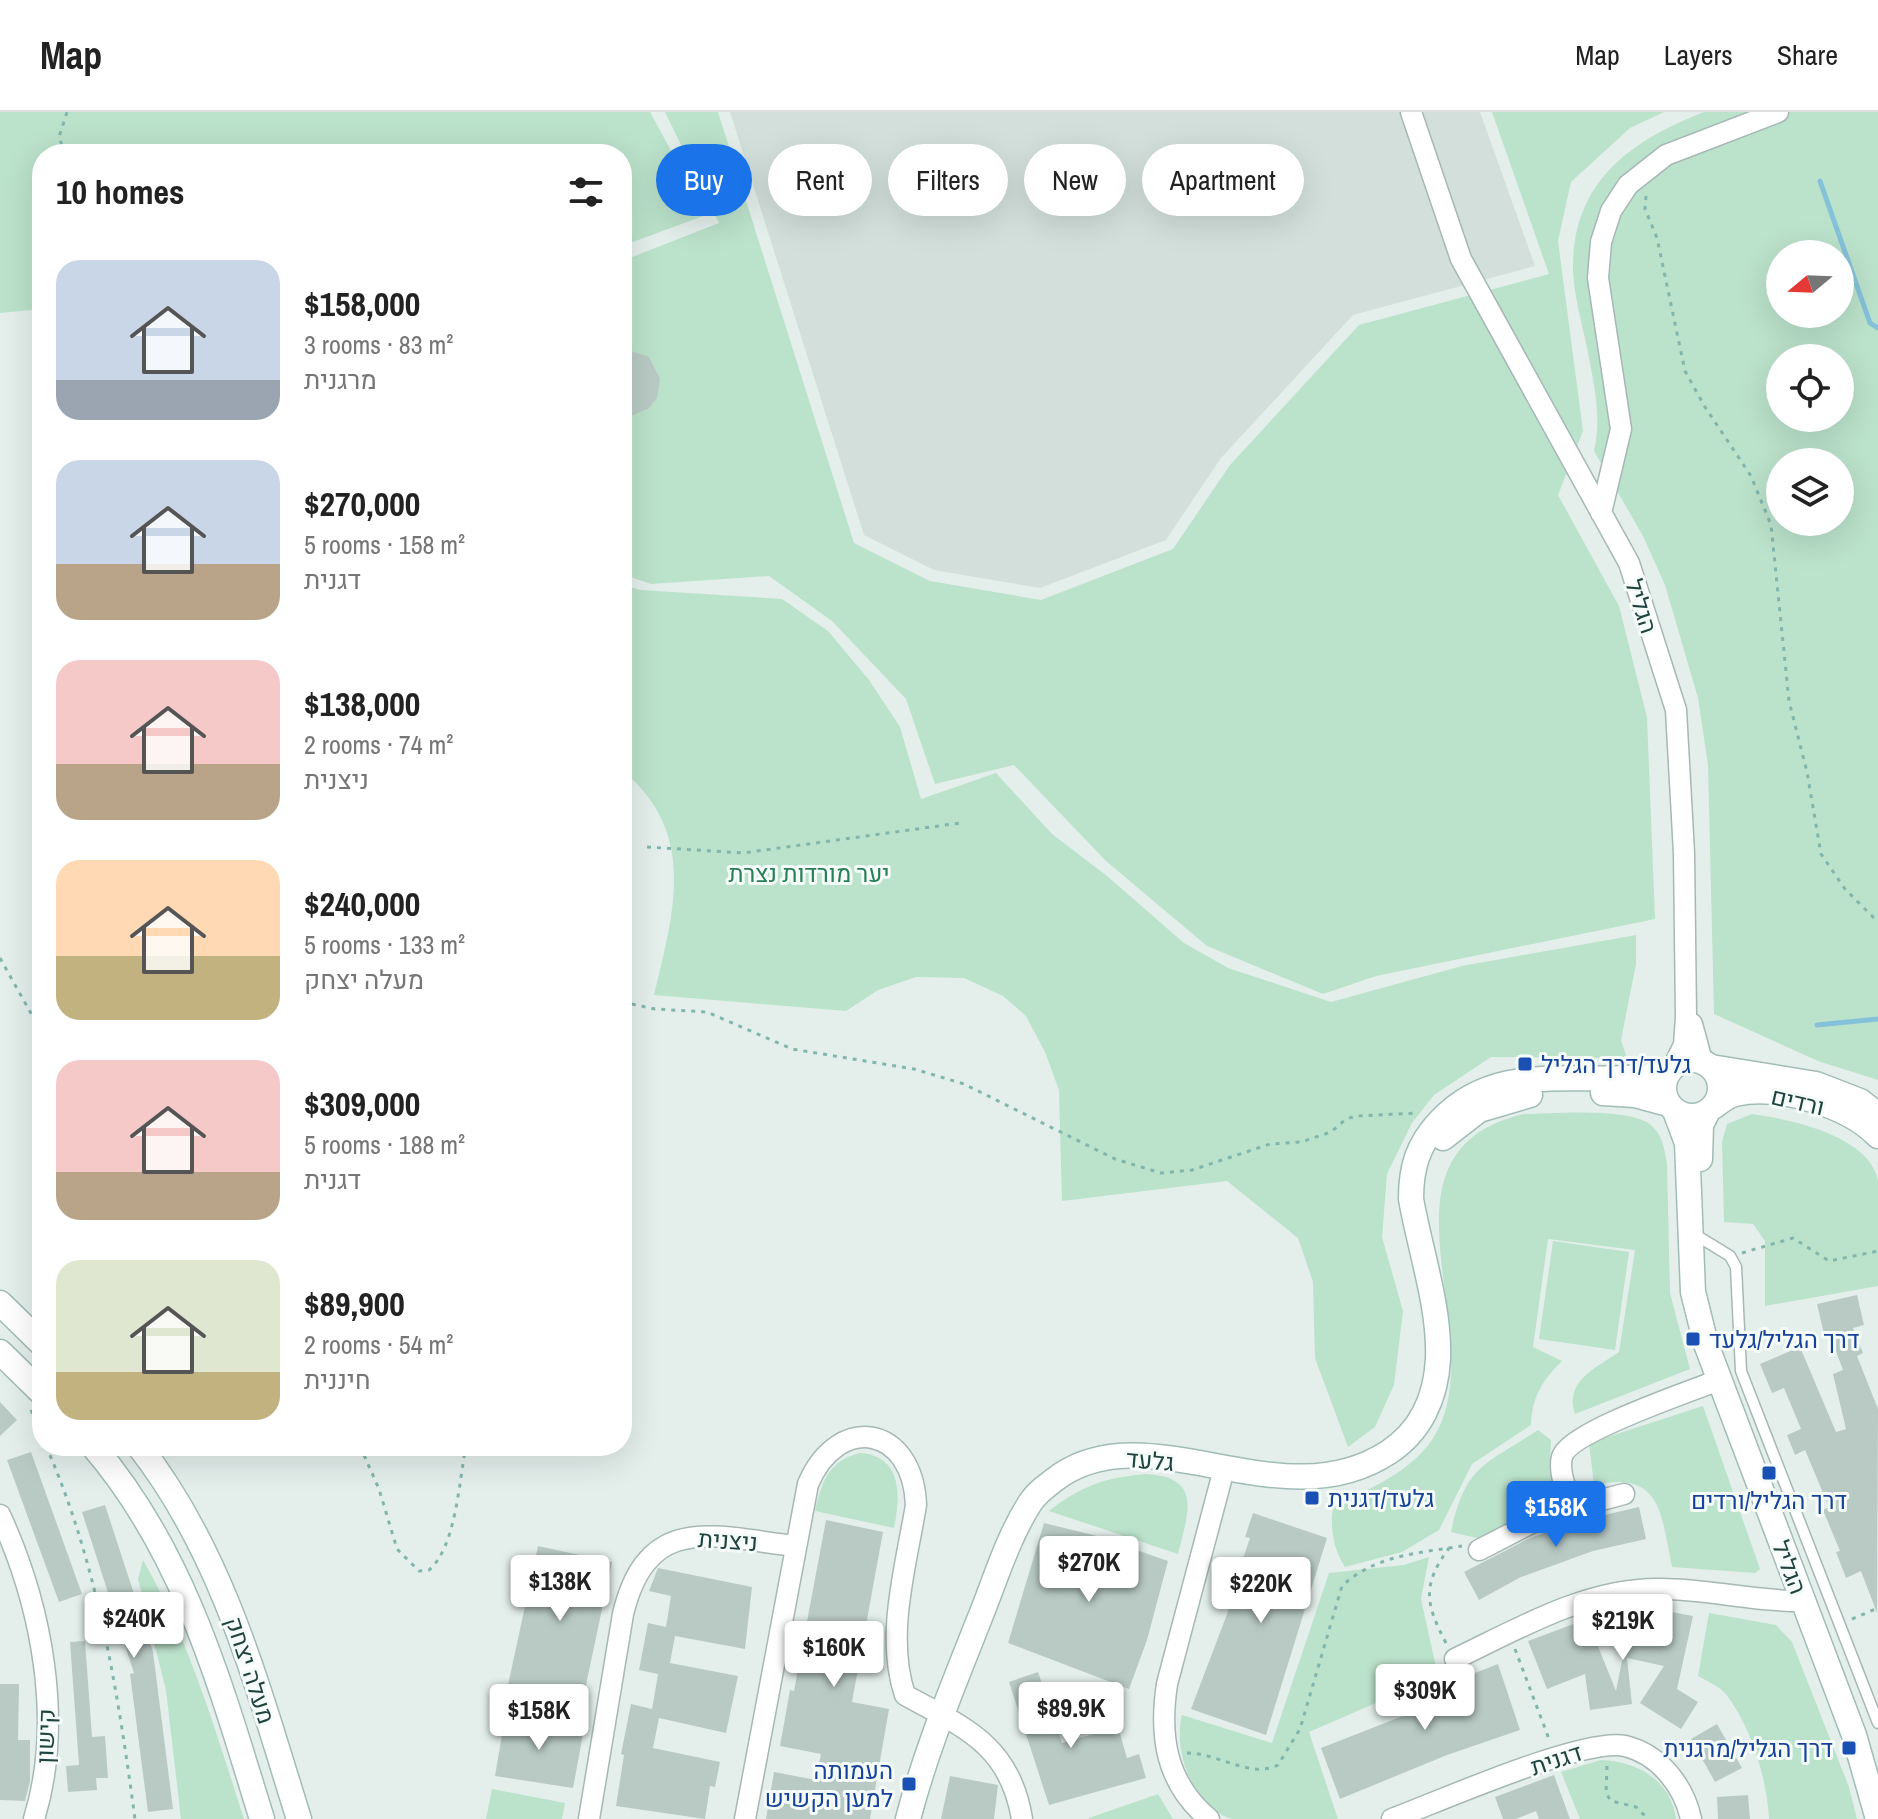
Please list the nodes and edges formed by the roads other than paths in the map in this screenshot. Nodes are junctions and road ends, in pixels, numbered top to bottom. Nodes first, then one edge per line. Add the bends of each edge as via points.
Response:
1 (1411, 112) edge
2 (1778, 112) edge
3 (1601, 513) junction
4 (1686, 993) junction
5 (1706, 1064) junction
6 (1670, 1069) junction
7 (1672, 1108) junction
8 (1711, 1109) junction
9 (1878, 1115) edge
10 (1878, 1136) edge
11 (1699, 1237) junction
12 (1419, 1242) junction
13 (0, 1303) edge
14 (1699, 1317) junction
15 (32, 1334) edge
16 (0, 1352) edge
17 (1719, 1380) junction
18 (32, 1383) edge
19 (100, 1456) edge
20 (146, 1456) edge
21 (1224, 1469) junction
22 (1624, 1494) dead end
23 (1573, 1506) junction
24 (0, 1515) edge
25 (796, 1546) junction
26 (1479, 1550) road end
27 (1803, 1601) junction
28 (1455, 1659) road end
29 (941, 1715) junction
30 (1878, 1723) edge
31 (34, 1819) edge
32 (262, 1819) edge
33 (299, 1819) edge
34 (589, 1819) edge
35 (745, 1819) edge
36 (908, 1819) edge
37 (1022, 1819) edge
38 (1209, 1819) edge
39 (1392, 1819) edge
40 (1691, 1819) edge
41 (1878, 1819) edge

1 - 3 street, הגליל via 1461,259
2 - 3 street via 1666,155 1628,185 1620,198 1601,242 1601,305 1621,429
3 - 4 street, הגליל via 1629,563 1676,710
4 - 5 street, הגליל
4 - 6 street, הגליל via 1684,1045
5 - 6 street via 1692,1059
5 - 8 street via 1720,1084
5 - 9 street, ורדים via 1816,1084 1860,1101
6 - 7 street via 1663,1085
6 - 12 street, גלעד via 1640,1078 1513,1081 1467,1096 1422,1142 1411,1178
7 - 8 street via 1696,1116
7 - 12 street, גלעד via 1635,1095 1537,1094 1479,1110 1444,1136 1425,1169 1418,1193
7 - 14 street, הגליל via 1687,1143 1690,1256
8 - 10 street, ורדים via 1732,1095 1750,1092 1791,1096 1856,1119
8 - 11 street, הגליל via 1700,1137
11 - 14 street, הגליל
11 - 30 lane via 1730,1256 1740,1285 1741,1371
12 - 21 street, גלעד via 1438,1358 1430,1398 1414,1431 1376,1461 1334,1475 1283,1477
13 - 15 street
14 - 17 street, הגליל
16 - 18 street
17 - 23 street via 1592,1431 1570,1445 1562,1458
17 - 27 street, הגליל
19 - 32 street, מעלה יצחק via 143,1513 190,1603
20 - 33 street, מעלה יצחק via 180,1506 229,1603
21 - 29 street, גלעד via 1110,1456 1086,1461 1041,1490 1013,1535
21 - 38 street via 1162,1716 1174,1779
22 - 23 street
23 - 26 street
24 - 31 street, קישון via 30,1605 45,1677 48,1746
25 - 29 street via 808,1484 823,1455 855,1438 872,1437 899,1450 915,1484 916,1505 896,1665 905,1695
25 - 34 street, ניצנית via 699,1536 669,1543 640,1567 623,1614
25 - 35 street
27 - 28 street via 1653,1589 1582,1603
27 - 41 street, הגליל via 1854,1735
29 - 36 street, גלעד
29 - 37 street via 983,1740 1003,1763 1017,1791
39 - 40 street, דגנית via 1556,1757 1623,1745 1645,1753 1663,1768 1679,1786

